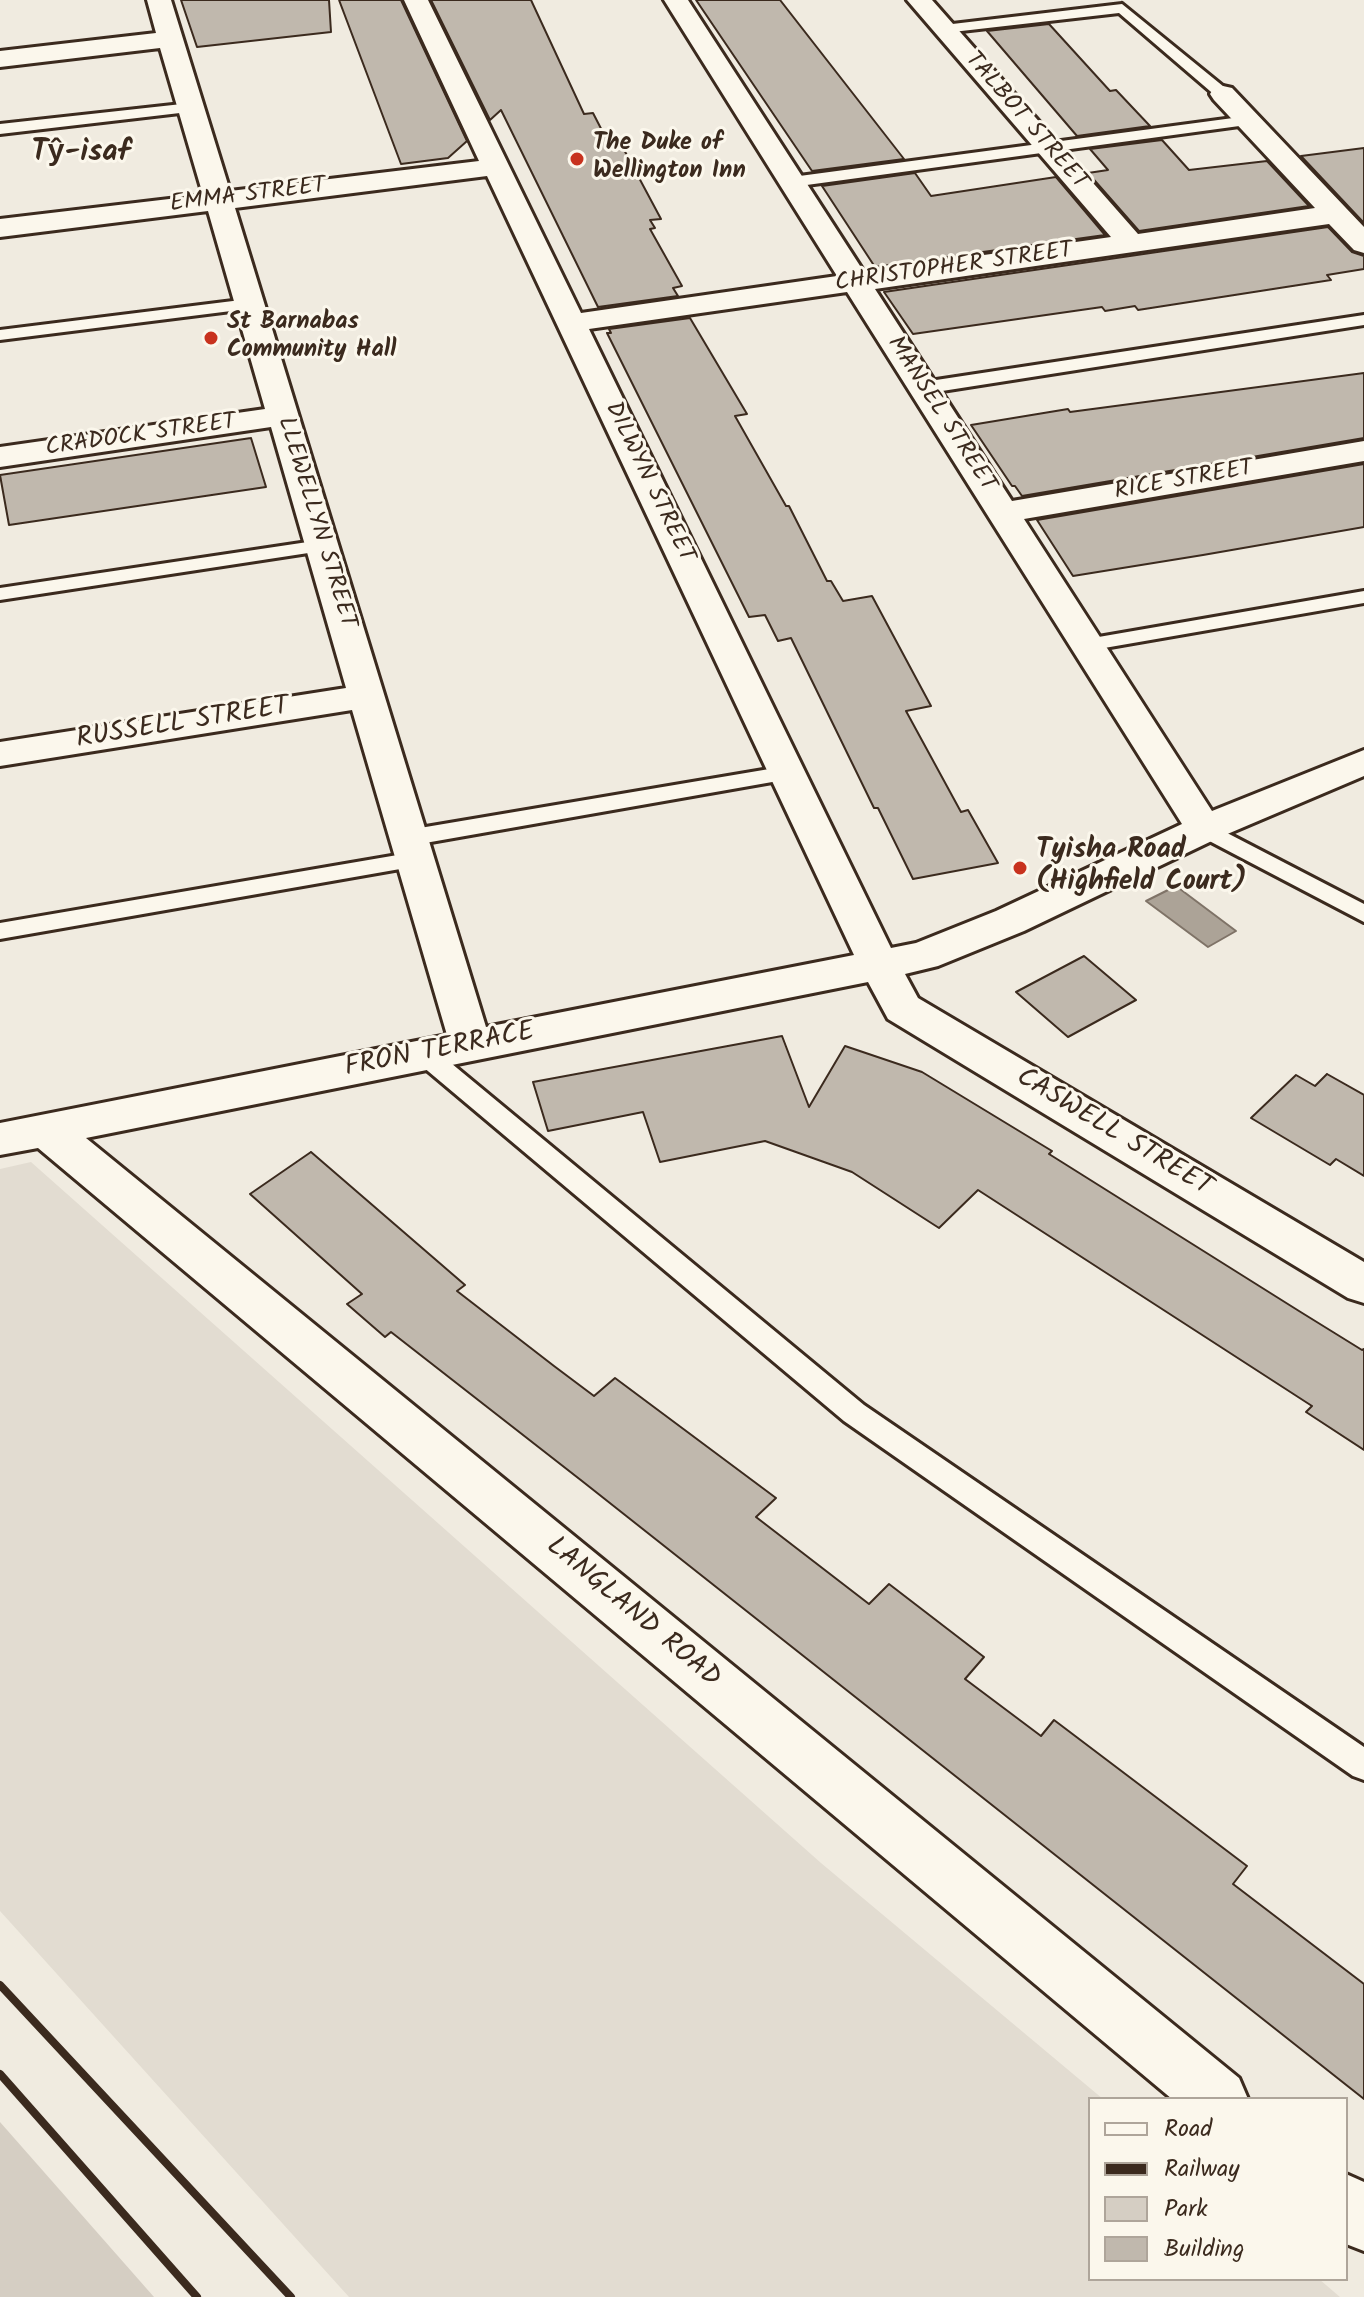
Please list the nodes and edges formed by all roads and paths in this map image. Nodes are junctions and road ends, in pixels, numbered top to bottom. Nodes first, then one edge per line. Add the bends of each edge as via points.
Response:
1 (159, 0) edge
2 (416, 0) edge
3 (676, 0) edge
4 (919, 0) edge
5 (944, 29) junction
6 (170, 39) junction
7 (0, 59) edge
8 (1223, 94) joint
9 (191, 108) junction
10 (1248, 121) junction
11 (0, 129) edge
12 (1047, 148) junction
13 (496, 167) junction
14 (792, 182) junction
15 (218, 201) junction
16 (1336, 214) junction
17 (0, 228) edge
18 (1131, 243) junction
19 (1364, 244) edge
20 (856, 283) junction
21 (249, 304) junction
22 (1364, 320) edge
23 (571, 323) junction
24 (0, 335) edge
25 (923, 388) junction
26 (283, 416) junction
27 (1364, 451) edge
28 (0, 457) edge
29 (1003, 513) junction
30 (321, 546) junction
31 (0, 594) edge
32 (1364, 597) edge
33 (1087, 645) junction
34 (367, 696) junction
35 (0, 754) edge
36 (1364, 762) edge
37 (787, 773) junction
38 (1204, 829) junction
39 (412, 849) junction
40 (1364, 914) edge
41 (0, 931) edge
42 (880, 967) junction
43 (471, 1046) junction
44 (425, 1055) junction
45 (23, 1134) edge
46 (1364, 1285) edge
47 (1364, 1765) edge
48 (1216, 2097) edge
49 (1348, 2207) edge
50 (1364, 2220) edge

1 - 6 street, LLEWELLYN STREET
2 - 13 street, DILWYN STREET
3 - 14 street, MANSEL STREET
4 - 5 street, TALBOT STREET
5 - 8 lane via 1122,8
5 - 12 street, TALBOT STREET
6 - 7 street
6 - 9 street, LLEWELLYN STREET
8 - 10 street
9 - 11 lane
9 - 15 street, LLEWELLYN STREET
10 - 12 lane
10 - 16 street
12 - 14 lane
12 - 18 street, TALBOT STREET
13 - 15 street, EMMA STREET
13 - 23 street, DILWYN STREET
14 - 20 street, MANSEL STREET
15 - 17 street, EMMA STREET
15 - 21 street, LLEWELLYN STREET
16 - 18 street, CHRISTOPHER STREET
16 - 19 street
18 - 20 street, CHRISTOPHER STREET
20 - 23 street, CHRISTOPHER STREET
20 - 25 street, MANSEL STREET
21 - 24 lane
21 - 26 street, LLEWELLYN STREET
22 - 25 lane
23 - 37 street, DILWYN STREET
25 - 29 street, MANSEL STREET
26 - 28 street, CRADOCK STREET
26 - 30 street, LLEWELLYN STREET
27 - 29 street, RICE STREET
29 - 33 street, MANSEL STREET
30 - 31 lane
30 - 34 street, LLEWELLYN STREET
32 - 33 lane
33 - 38 street, MANSEL STREET
34 - 35 street, RUSSELL STREET
34 - 39 street, LLEWELLYN STREET
36 - 38 street, FRON TERRACE
37 - 39 lane
37 - 42 street, DILWYN STREET
38 - 40 lane
38 - 42 street, FRON TERRACE via 1010,921 924,956
39 - 41 lane
39 - 43 street, LLEWELLYN STREET
42 - 43 street, FRON TERRACE
42 - 46 street, CASWELL STREET via 903,1008
43 - 44 street, FRON TERRACE
44 - 45 street, FRON TERRACE
44 - 47 lane via 854,1413
45 - 48 street, LANGLAND ROAD
49 - 50 street

